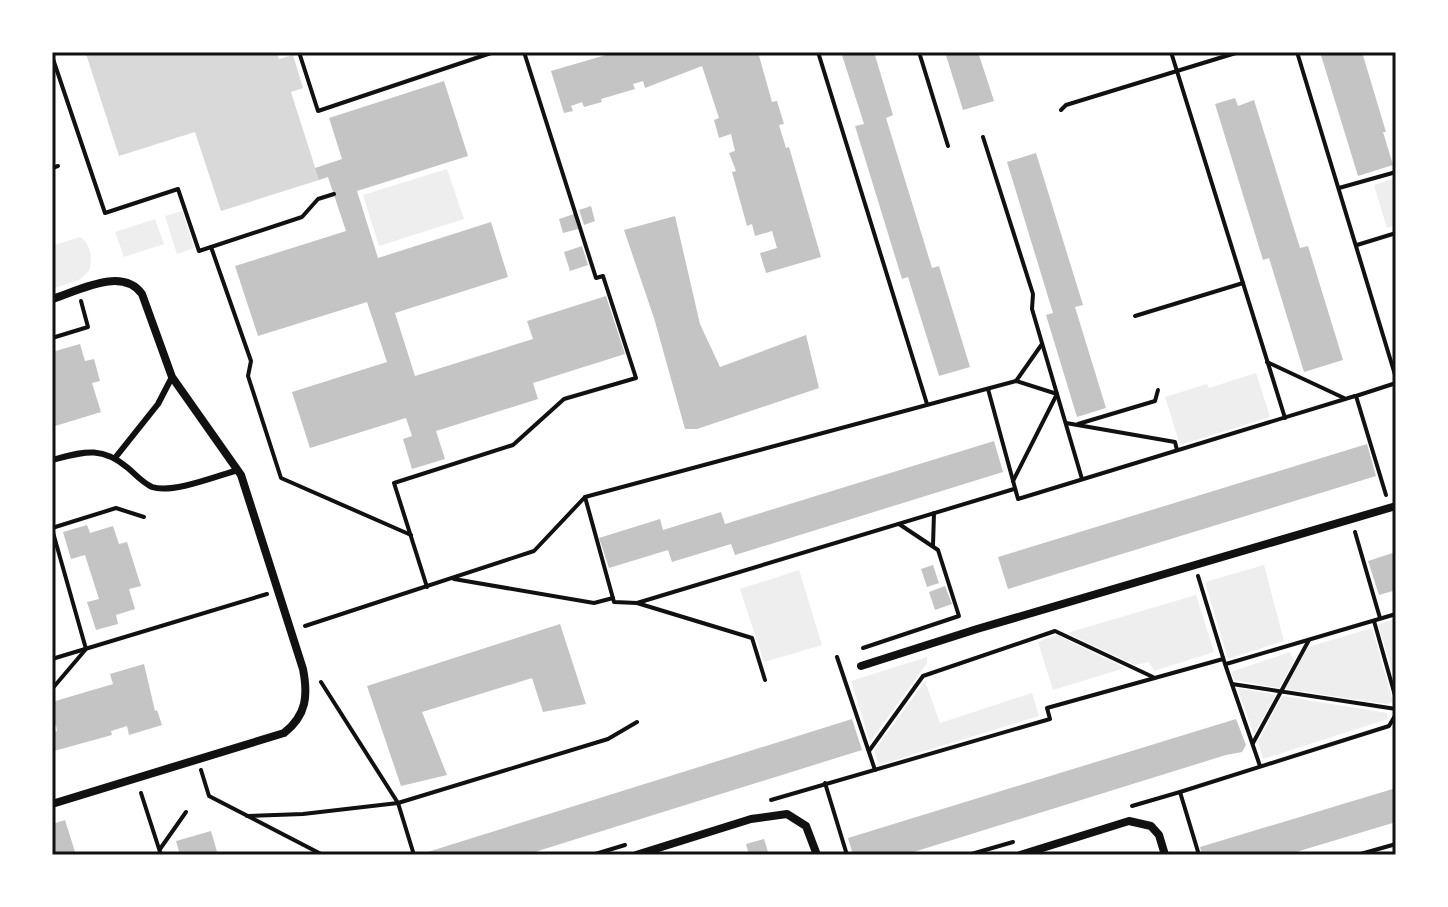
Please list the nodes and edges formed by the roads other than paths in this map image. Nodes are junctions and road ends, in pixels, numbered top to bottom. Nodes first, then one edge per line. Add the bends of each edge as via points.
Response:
1 (52, 299) edge
2 (172, 377) junction
3 (115, 458) junction
4 (52, 460) edge
5 (238, 470) junction
6 (1396, 506) edge
7 (861, 666) dead end
8 (52, 804) edge
9 (636, 855) edge
10 (817, 855) edge
11 (1020, 855) edge
12 (1165, 855) edge

1 - 2 street via 110,281 135,285
2 - 3 lane via 158,404
2 - 5 street
3 - 4 lane via 87,451
3 - 5 lane via 151,487 164,489
5 - 8 street via 303,669 307,695 301,716 273,737
6 - 7 street
9 - 10 street via 751,819 787,814 806,826
11 - 12 street via 1129,821 1151,826

